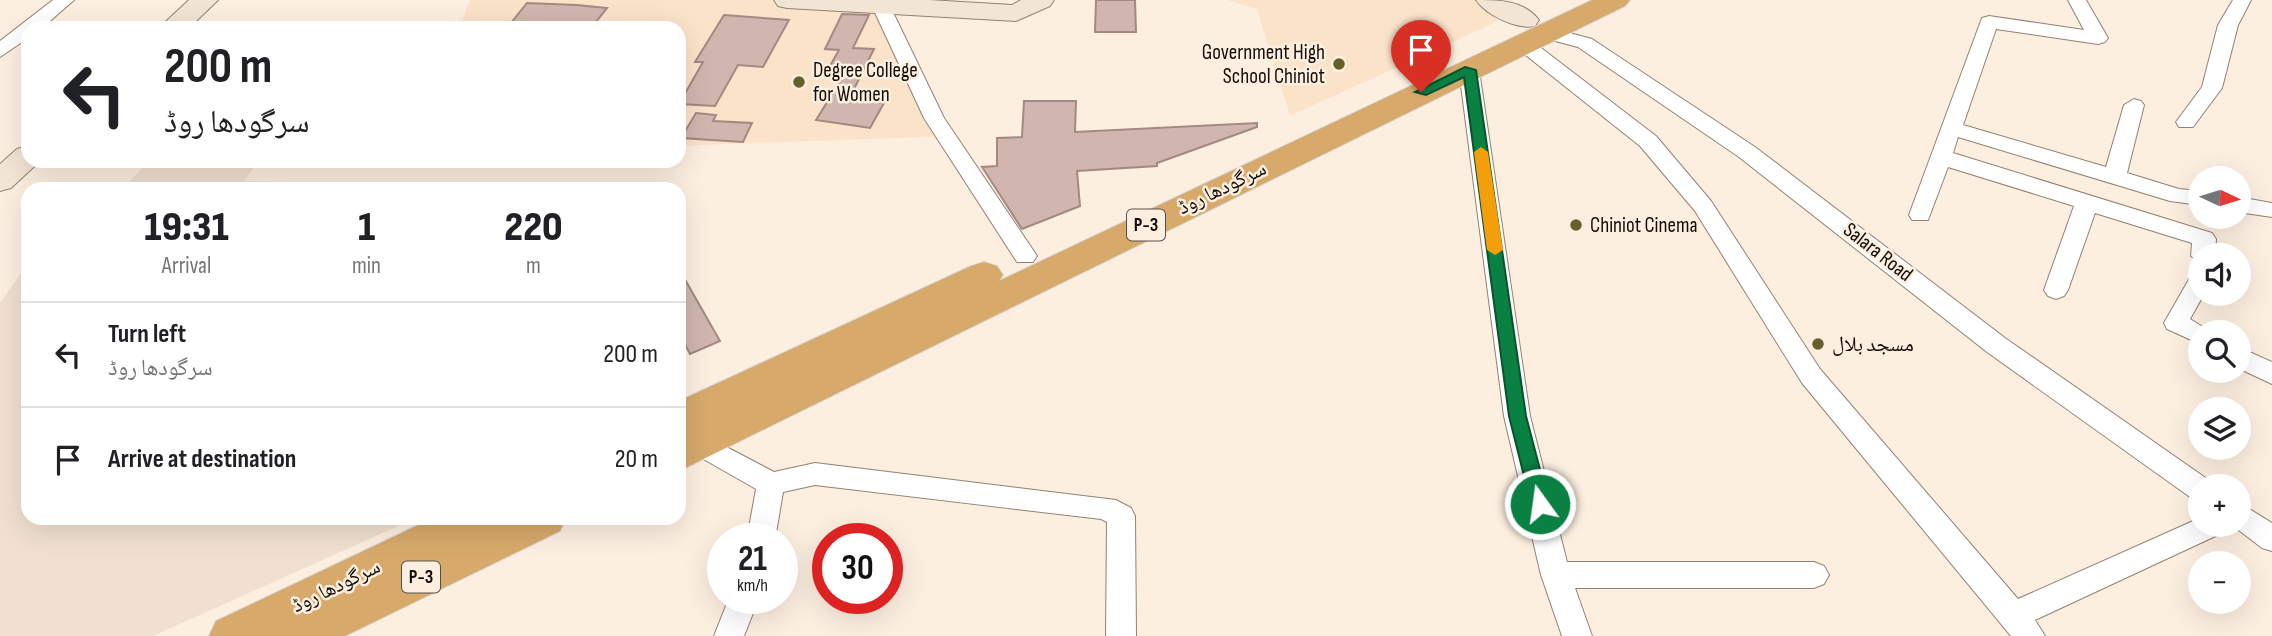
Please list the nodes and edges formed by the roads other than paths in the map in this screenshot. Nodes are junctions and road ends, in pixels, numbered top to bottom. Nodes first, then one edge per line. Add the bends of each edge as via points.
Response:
1 (65, 0) edge
2 (205, 0) edge
3 (787, 0) edge
4 (1041, 0) edge
5 (1489, 0) edge
6 (1569, 0) edge
7 (1615, 0) edge
8 (2077, 0) edge
9 (2242, 0) edge
10 (920, 3) edge
11 (880, 4) junction
12 (39, 21) edge
13 (181, 21) edge
14 (1532, 33) junction
15 (21, 35) edge
16 (0, 51) edge
17 (1469, 70) junction
18 (2134, 105) dead end
19 (2186, 122) dead end
20 (1951, 128) junction
21 (1317, 131) junction
22 (1941, 157) junction
23 (21, 162) edge
24 (2115, 176) junction
25 (0, 181) edge
26 (2188, 196) edge
27 (2087, 202) junction
28 (2251, 206) edge
29 (1152, 210) junction
30 (2271, 210) edge
31 (1920, 215) dead end
32 (2204, 243) edge
33 (1025, 256) junction
34 (2056, 290) dead end
35 (2188, 302) edge
36 (2188, 329) edge
37 (2251, 363) edge
38 (2272, 374) edge
39 (702, 429) edge
40 (2188, 481) edge
41 (771, 484) junction
42 (764, 523) edge
43 (2251, 524) edge
44 (462, 525) edge
45 (529, 525) edge
46 (2189, 537) edge
47 (2272, 539) edge
48 (1556, 575) junction
49 (1814, 575) dead end
50 (738, 614) edge
51 (2021, 626) edge
52 (233, 636) edge
53 (297, 636) edge
54 (729, 636) edge
55 (1121, 636) edge
56 (1577, 636) edge

1 - 12 street
2 - 13 street
3 - 11 street
4 - 10 street via 1016,13
5 - 14 street
6 - 14 highway, سرگودھا روڈ / P-3
7 - 14 highway, سرگودھا روڈ / P-3
8 - 20 street via 2098,38 1989,22
9 - 19 street via 2228,25 2213,88
10 - 11 street
11 - 33 street via 934,118
14 - 17 highway, سرگودھا روڈ / P-3
14 - 21 highway, سرگودھا روڈ / P-3
14 - 40 street, Salara Road via 1585,43 1747,152 1996,345
14 - 51 street via 1648,141 1703,206 1811,376
15 - 16 street
17 - 21 highway, سرگودھا روڈ / P-3
17 - 48 street via 1517,416
18 - 24 street
20 - 22 street
20 - 24 street
21 - 29 highway, سرگودھا روڈ / P-3
22 - 27 street
22 - 31 street
23 - 25 street
24 - 26 street
27 - 32 street via 2204,239
27 - 34 street
28 - 30 street
29 - 33 highway, سرگودھا روڈ / P-3
29 - 39 highway, سرگودھا روڈ / P-3
33 - 39 highway, سرگودھا روڈ / P-3
35 - 36 street via 2176,323
37 - 38 street
39 - 41 street
41 - 42 street
41 - 55 street via 815,474 1106,508 1121,516
43 - 47 street
44 - 52 highway, سرگودھا روڈ / P-3
45 - 53 highway, سرگودھا روڈ / P-3
46 - 51 street
48 - 49 street
48 - 56 street
50 - 54 street

